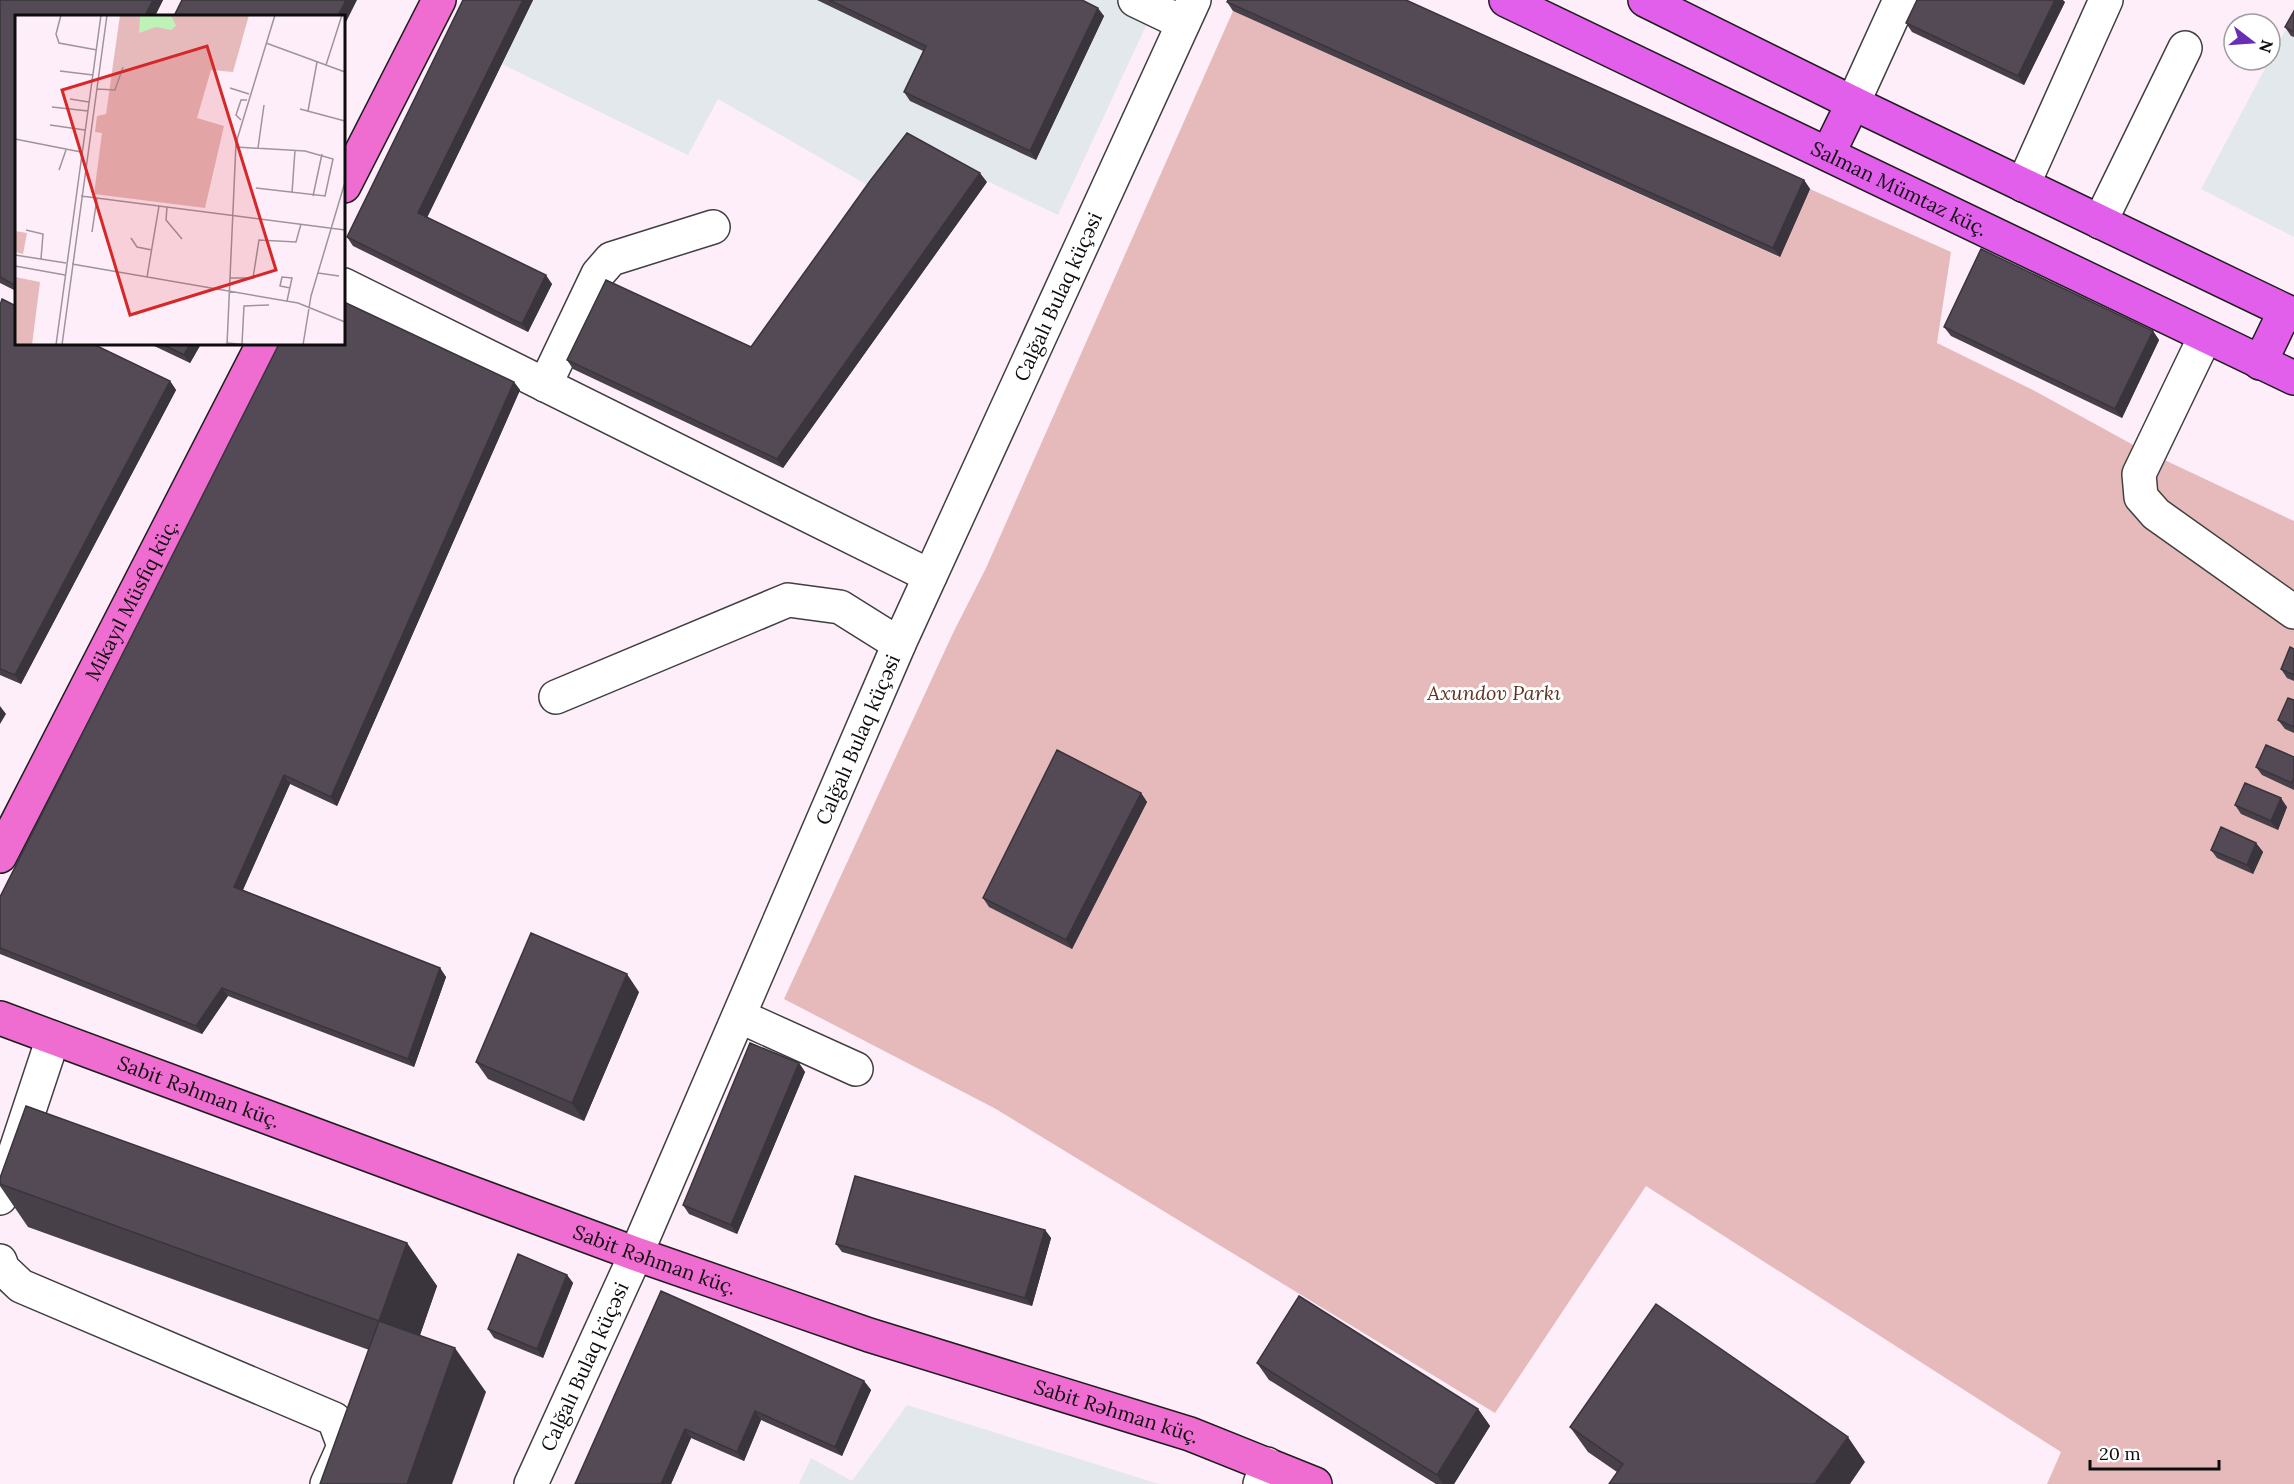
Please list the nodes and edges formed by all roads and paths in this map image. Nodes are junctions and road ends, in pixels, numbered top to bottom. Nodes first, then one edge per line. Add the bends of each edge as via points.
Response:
1 (439, 0) edge
2 (1135, 0) edge
3 (1506, 0) edge
4 (1900, 0) edge
5 (2106, 0) edge
6 (1653, 2) edge
7 (1188, 11) edge
8 (2185, 48) dead end
9 (1853, 103) junction
10 (1828, 154) junction
11 (345, 184) edge
12 (2023, 185) junction
13 (2100, 222) junction
14 (713, 227) dead end
15 (345, 285) edge
16 (2290, 313) edge
17 (2205, 337) junction
18 (261, 345) edge
19 (2260, 363) junction
20 (2294, 378) edge
21 (545, 385) junction
22 (930, 576) junction
23 (2294, 612) edge
24 (899, 644) junction
25 (556, 697) dead end
26 (0, 856) edge
27 (739, 1016) junction
28 (0, 1018) edge
29 (53, 1038) junction
30 (856, 1069) dead end
31 (0, 1198) edge
32 (636, 1254) junction
33 (0, 1261) edge
34 (1263, 1474) edge
35 (327, 1484) edge
36 (531, 1484) edge
37 (1315, 1484) edge

1 - 11 main road
2 - 7 street
3 - 10 highway, Salman Mümtaz küç.
4 - 9 street
5 - 12 street
6 - 9 highway
7 - 22 street, Calğalı Bulaq küçəsi
8 - 13 street
9 - 10 highway
9 - 12 highway
10 - 17 highway, Salman Mümtaz küç.
12 - 13 highway
13 - 16 highway
14 - 21 street via 611,259 598,274
15 - 21 street
16 - 19 highway
17 - 19 highway, Salman Mümtaz küç.
17 - 23 street via 2139,474 2141,497 2156,514
18 - 26 main road, Mikayıl Müsfiq küç.
19 - 20 highway, Salman Mümtaz küç.
21 - 22 street
22 - 24 street, Calğalı Bulaq küçəsi
24 - 25 street via 840,607 788,600
24 - 27 street, Calğalı Bulaq küçəsi
27 - 30 street
27 - 32 street, Calğalı Bulaq küçəsi
28 - 29 main road, Sabit Rəhman küç.
29 - 31 street
29 - 32 main road, Sabit Rəhman küç.
32 - 34 main road, Sabit Rəhman küç. via 869,1335 1190,1434
32 - 36 street, Calğalı Bulaq küçəsi
33 - 35 street via 21,1286 334,1419 344,1446
34 - 37 main road, Sabit Rəhman küç.

